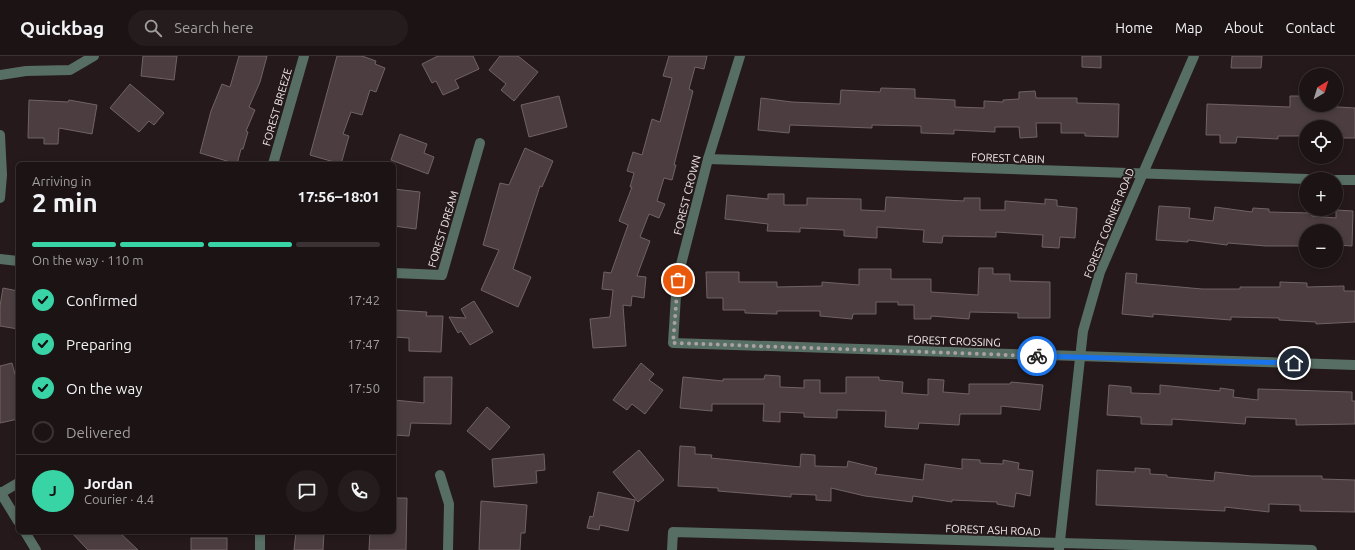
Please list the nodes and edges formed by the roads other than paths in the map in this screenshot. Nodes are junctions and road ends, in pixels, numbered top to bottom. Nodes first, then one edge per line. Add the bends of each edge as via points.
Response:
1 (94, 56) edge
2 (304, 56) edge
3 (740, 56) edge
4 (1194, 56) edge
5 (0, 75) edge
6 (0, 135) edge
7 (480, 144) dead end
8 (708, 159) junction
9 (274, 162) edge
10 (1141, 175) junction
11 (1299, 179) edge
12 (1343, 180) edge
13 (1355, 180) edge
14 (0, 198) edge
15 (0, 259) edge
16 (16, 261) edge
17 (396, 273) edge
18 (673, 343) joint
19 (1079, 357) junction
20 (1355, 365) edge
21 (440, 475) dead end
22 (16, 484) edge
23 (0, 492) edge
24 (16, 518) edge
25 (26, 534) edge
26 (260, 534) edge
27 (1059, 547) edge
28 (36, 550) edge
29 (260, 550) edge
30 (448, 550) edge
31 (672, 550) edge
32 (1312, 550) edge

1 - 5 street via 70,70 26,71
2 - 9 street, FOREST BREEZE
3 - 8 street, FOREST CROWN
4 - 10 street, FOREST CORNER ROAD
6 - 14 street
7 - 17 street, FOREST DREAM via 442,275
8 - 10 street, FOREST CABIN
8 - 18 street, FOREST CROWN via 678,280
10 - 11 street, FOREST CABIN
10 - 19 street, FOREST CORNER ROAD via 1100,272 1083,331
12 - 13 street
15 - 16 street
18 - 19 street, FOREST CROSSING
19 - 20 street, FOREST CROSSING
19 - 27 street, FOREST CORNER ROAD
21 - 30 street via 449,504
22 - 23 street
23 - 24 street
25 - 28 street
26 - 29 street
27 - 31 street, FOREST ASH ROAD via 673,532
27 - 32 street, FOREST ASH ROAD

